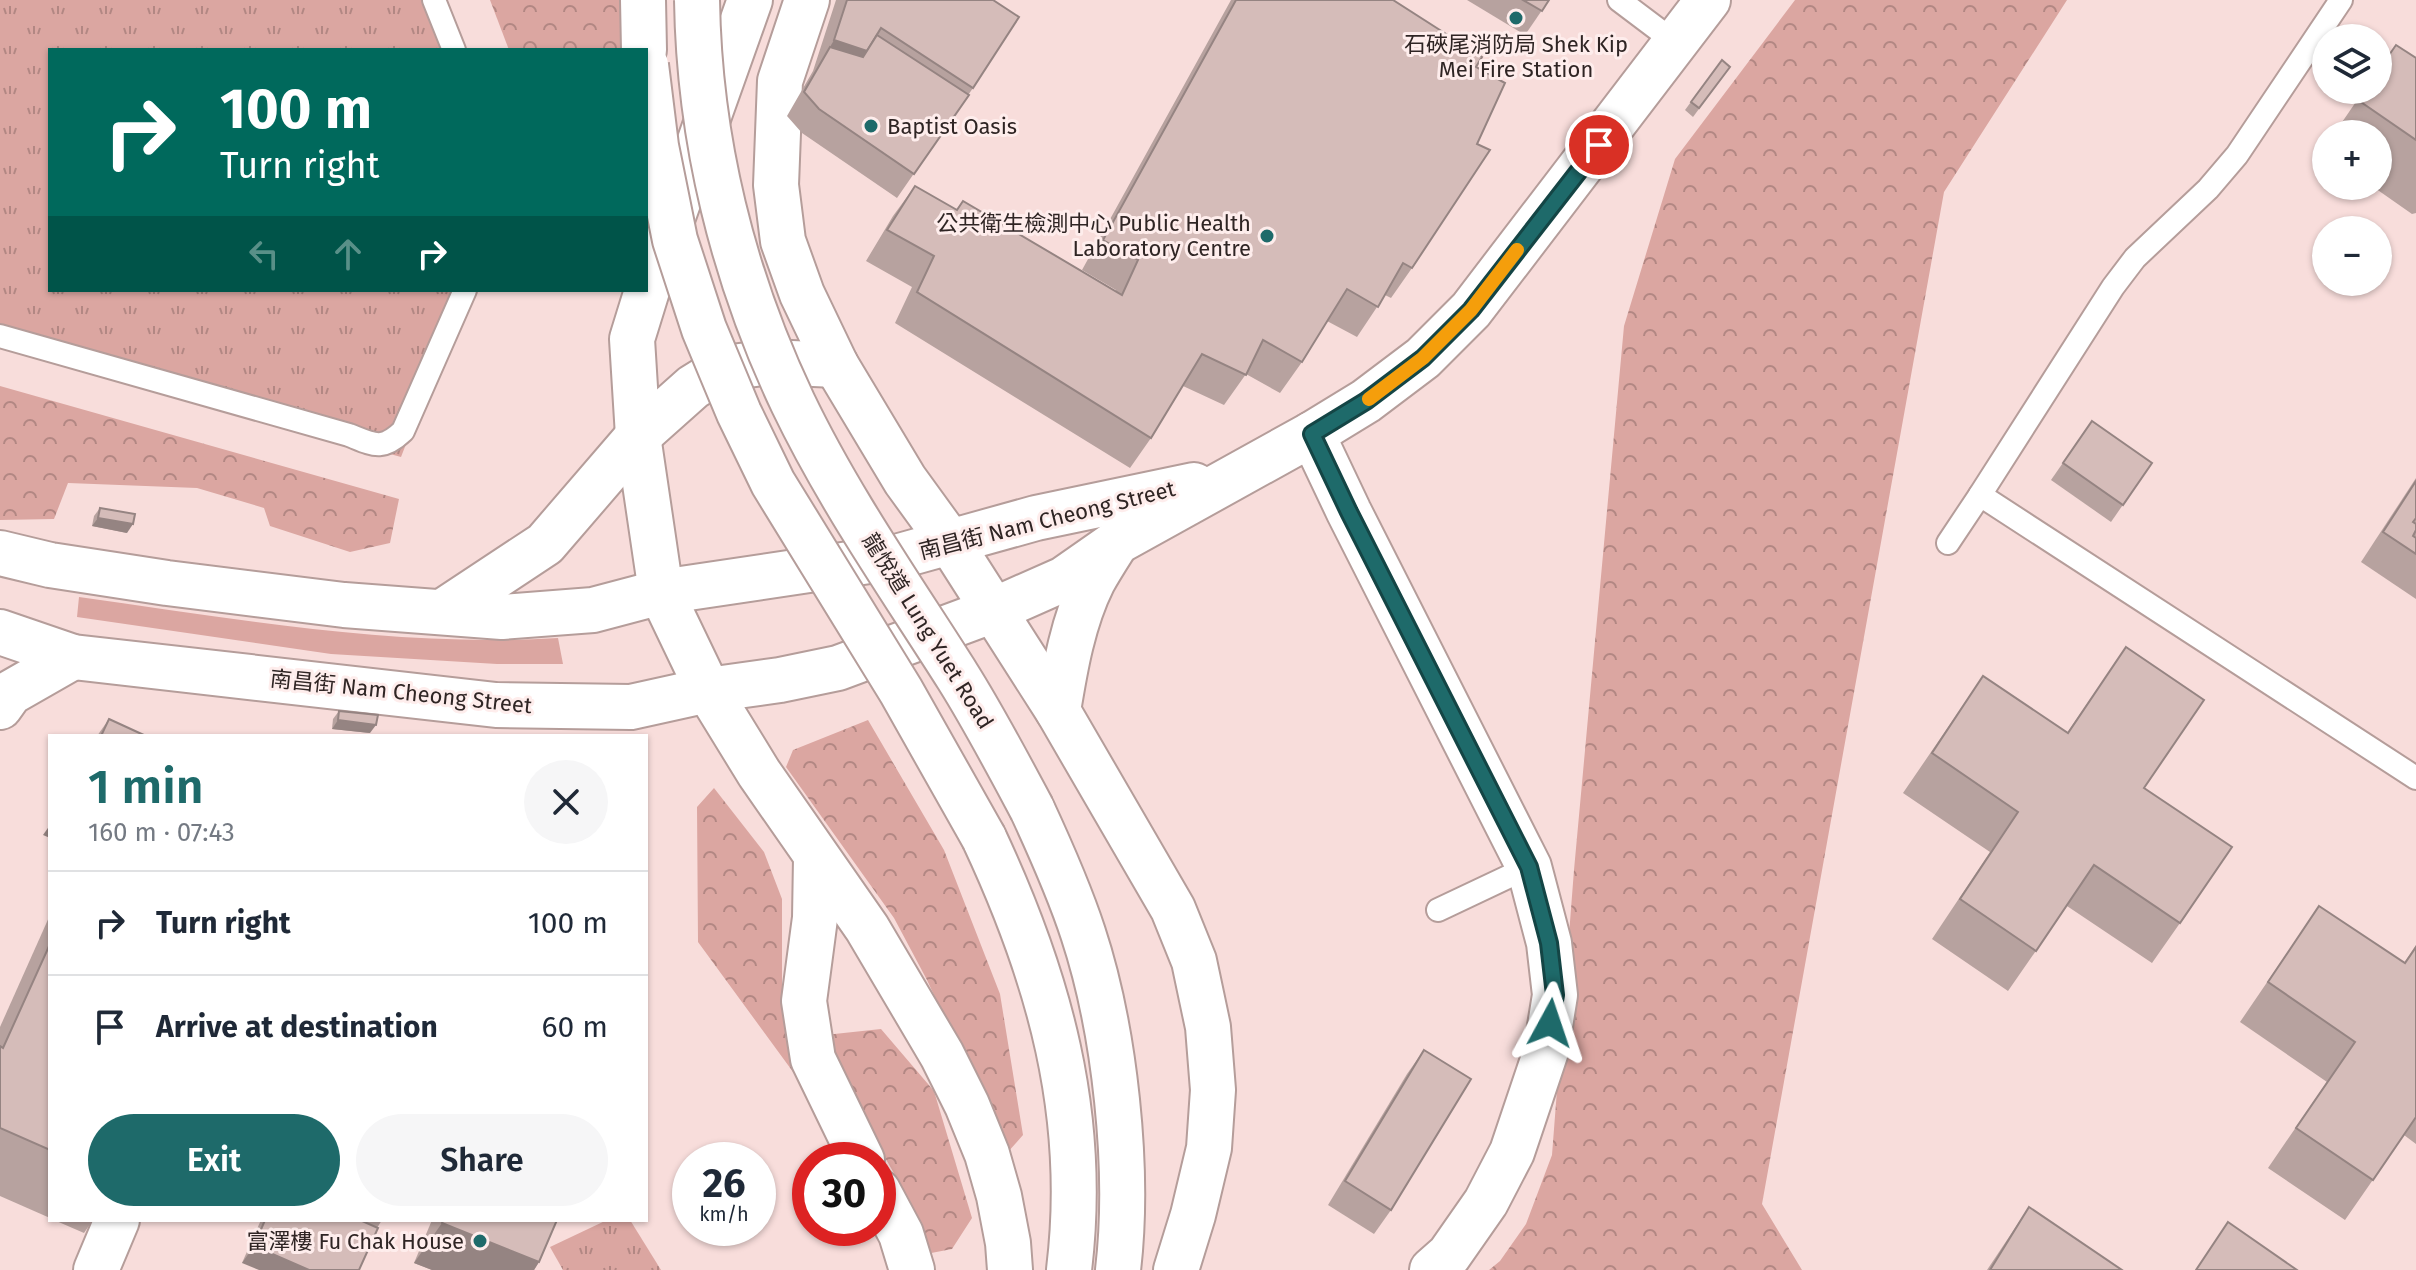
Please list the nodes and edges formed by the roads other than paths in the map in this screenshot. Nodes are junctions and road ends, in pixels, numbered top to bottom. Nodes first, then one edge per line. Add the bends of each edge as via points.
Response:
1 (434, 0) edge
2 (643, 0) edge
3 (697, 0) edge
4 (750, 0) edge
5 (807, 0) edge
6 (1619, 0) edge
7 (1708, 0) edge
8 (2341, 0) edge
9 (1676, 43) junction
10 (453, 48) edge
11 (644, 48) edge
12 (648, 81) edge
13 (648, 287) edge
14 (464, 292) edge
15 (647, 292) edge
16 (0, 336) edge
17 (836, 365) junction
18 (1312, 434) junction
19 (638, 436) junction
20 (1239, 475) junction
21 (1980, 495) junction
22 (950, 542) junction
23 (1117, 542) junction
24 (1948, 543) dead end
25 (0, 553) edge
26 (661, 592) junction
27 (994, 610) junction
28 (442, 612) junction
29 (0, 632) edge
30 (73, 657) junction
31 (708, 690) junction
32 (0, 707) edge
33 (1058, 711) junction
34 (2416, 778) edge
35 (816, 858) junction
36 (1529, 867) junction
37 (1438, 910) dead end
38 (853, 1142) edge
39 (116, 1222) edge
40 (896, 1225) edge
41 (96, 1270) edge
42 (912, 1270) edge
43 (1010, 1270) edge
44 (1069, 1270) edge
45 (1118, 1270) edge
46 (1176, 1270) edge
47 (1432, 1270) edge

1 - 10 lane
2 - 11 main road
3 - 45 main road, 龍悅道 Lung Yuet Road, bridge via 710,141 736,254 770,351 821,456 998,745 1032,809 1084,934 1115,1083
4 - 13 main road
5 - 17 main road via 780,81 776,185 783,241
6 - 9 lane
7 - 9 main road, 南昌街 Nam Cheong Street
8 - 21 lane via 2237,155 2113,287
9 - 18 main road, 南昌街 Nam Cheong Street via 1471,310 1423,358
12 - 44 main road, bridge via 675,240 739,413 773,483 984,838 1034,958 1066,1085 1072,1148
14 - 16 lane via 403,431 391,443 377,446
15 - 19 main road via 632,339
17 - 19 main road via 769,362 714,374
17 - 22 main road via 915,496
18 - 20 main road, 南昌街 Nam Cheong Street
18 - 36 main road
19 - 26 main road
19 - 28 main road via 545,544
20 - 22 main road, 南昌街 Nam Cheong Street
20 - 23 main road, 南昌街 Nam Cheong Street
21 - 24 lane
21 - 34 lane
22 - 26 main road, 南昌街 Nam Cheong Street via 896,557
22 - 27 main road
23 - 27 main road, 南昌街 Nam Cheong Street via 1064,579
23 - 33 main road via 1083,605
25 - 28 main road, 南昌街 Nam Cheong Street via 167,583
26 - 28 main road, 南昌街 Nam Cheong Street via 576,613 502,617
26 - 31 main road
27 - 31 main road, 南昌街 Nam Cheong Street via 838,668
27 - 33 main road
29 - 30 main road, 南昌街 Nam Cheong Street
30 - 31 main road, 南昌街 Nam Cheong Street via 496,705 631,707
30 - 32 main road via 10,693
31 - 35 main road
33 - 46 main road via 1173,909 1197,974 1213,1090 1209,1148
35 - 38 main road via 815,918 804,1001 813,1059
35 - 43 main road via 908,994 967,1105 999,1196
36 - 37 lane
36 - 47 main road via 1549,943 1555,995 1546,1051 1512,1152 1486,1202
39 - 41 main road
40 - 42 main road

